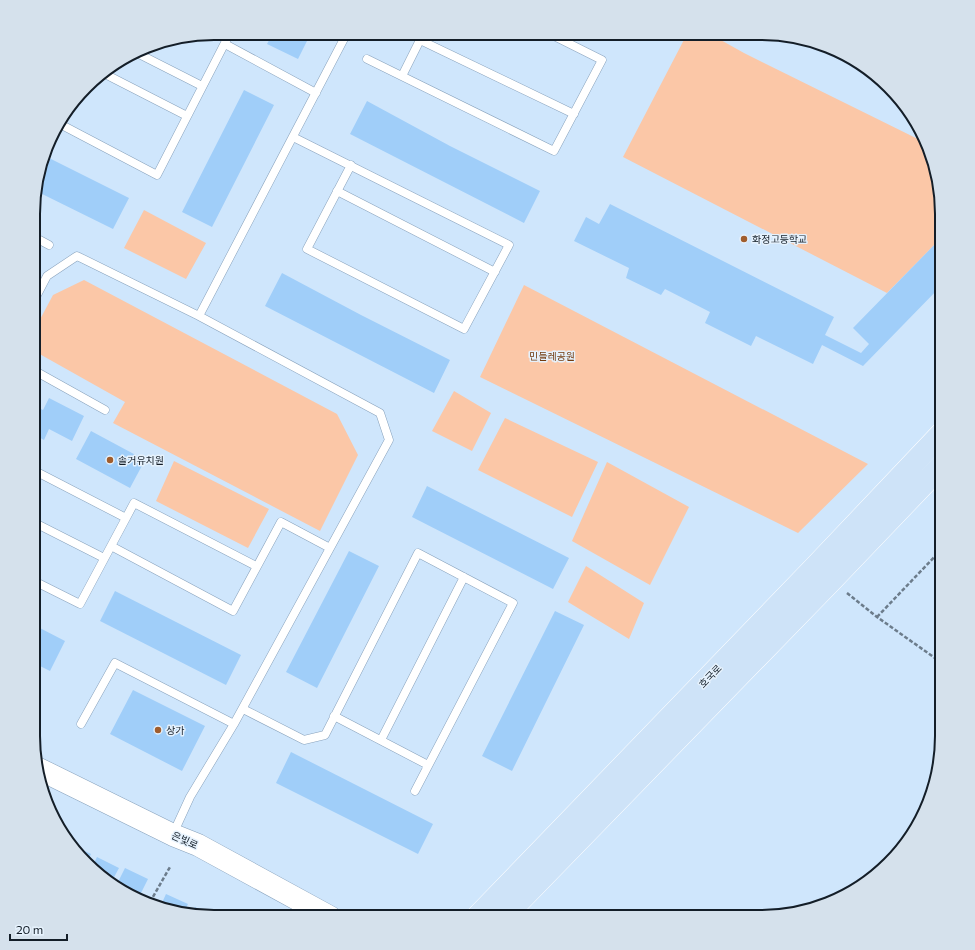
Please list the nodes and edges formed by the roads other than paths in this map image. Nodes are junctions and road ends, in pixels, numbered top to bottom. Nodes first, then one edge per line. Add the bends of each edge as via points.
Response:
1 (227, 40) edge
2 (343, 40) edge
3 (420, 40) edge
4 (427, 40) edge
5 (562, 40) edge
6 (225, 44) junction
7 (142, 56) edge
8 (367, 59) dead end
9 (108, 76) edge
10 (402, 76) junction
11 (202, 86) junction
12 (316, 93) junction
13 (574, 114) junction
14 (187, 116) junction
15 (64, 126) edge
16 (293, 137) junction
17 (350, 166) junction
18 (337, 191) junction
19 (40, 240) edge
20 (49, 245) dead end
21 (495, 272) junction
22 (40, 289) edge
23 (199, 316) junction
24 (40, 374) edge
25 (105, 410) dead end
26 (935, 440) edge
27 (935, 472) edge
28 (40, 474) edge
29 (126, 518) junction
30 (40, 526) edge
31 (111, 546) junction
32 (330, 548) junction
33 (104, 558) junction
34 (256, 566) junction
35 (464, 577) junction
36 (40, 584) edge
37 (243, 709) junction
38 (334, 716) junction
39 (82, 724) dead end
40 (234, 724) junction
41 (381, 740) junction
42 (428, 765) junction
43 (43, 771) edge
44 (415, 791) dead end
45 (173, 835) junction
46 (317, 910) edge
47 (484, 910) edge
48 (511, 910) edge

1 - 6 lane
2 - 12 lane
3 - 10 lane
4 - 13 lane
5 - 13 lane via 602,60
6 - 11 lane
6 - 12 lane
7 - 11 lane
8 - 10 lane
9 - 14 lane
10 - 13 lane via 554,151
11 - 14 lane
12 - 16 lane
14 - 15 lane via 157,175
16 - 17 lane
16 - 23 lane
17 - 18 lane
17 - 21 lane via 509,245
18 - 21 lane
18 - 21 lane via 306,250 464,329
19 - 20 lane
22 - 23 lane via 47,276 77,256
23 - 32 lane via 380,413 389,440
24 - 25 lane
26 - 47 main road, 호국로
27 - 48 main road, 호국로
28 - 29 lane
29 - 31 lane
29 - 34 lane via 134,503
30 - 33 lane
31 - 33 lane
31 - 34 lane via 233,611
32 - 34 lane via 281,522
32 - 37 lane
33 - 36 lane via 80,604
35 - 38 lane via 418,553
35 - 41 lane
35 - 42 lane via 512,603
37 - 38 lane via 304,740 325,735
37 - 40 lane
38 - 41 lane
39 - 40 lane via 115,662
40 - 45 lane via 190,797
41 - 42 lane
42 - 44 lane
43 - 45 main road, 은빛로
45 - 46 main road, 은빛로 via 198,845

